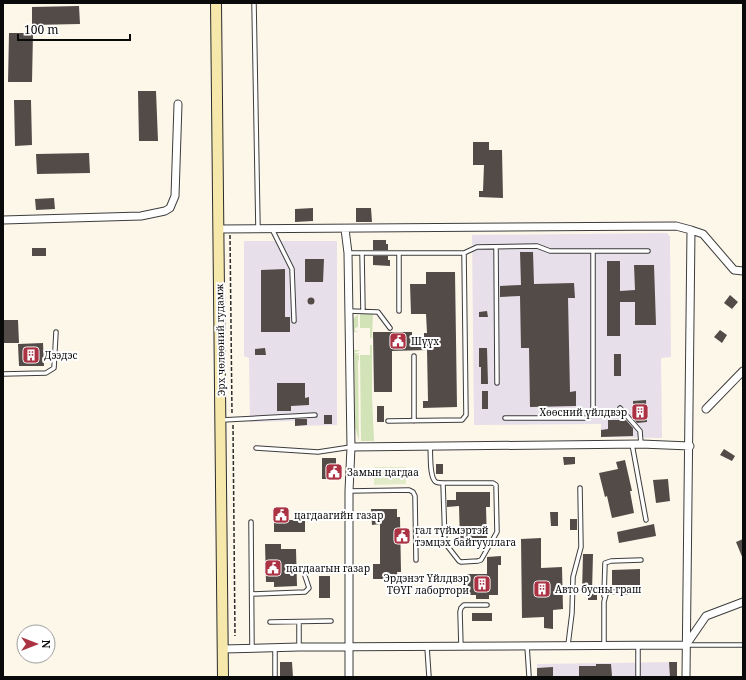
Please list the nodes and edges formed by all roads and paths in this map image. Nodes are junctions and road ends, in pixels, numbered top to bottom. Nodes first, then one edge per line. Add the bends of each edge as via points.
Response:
1 (216, 3) edge
2 (254, 3) edge
3 (178, 104) dead end
4 (3, 220) edge
5 (272, 228) junction
6 (219, 229) junction
7 (258, 229) junction
8 (345, 229) junction
9 (230, 230) junction
10 (691, 230) junction
11 (496, 247) junction
12 (592, 251) junction
13 (648, 251) dead end
14 (464, 252) junction
15 (348, 253) junction
16 (362, 253) junction
17 (399, 253) junction
18 (743, 271) edge
19 (348, 311) junction
20 (363, 311) junction
21 (399, 311) dead end
22 (294, 321) dead end
23 (390, 328) dead end
24 (56, 332) dead end
25 (414, 356) dead end
26 (743, 371) edge
27 (3, 374) edge
28 (497, 383) dead end
29 (620, 408) dead end
30 (706, 409) dead end
31 (315, 415) dead end
32 (505, 418) dead end
33 (233, 419) junction
34 (221, 420) junction
35 (388, 421) dead end
36 (414, 421) junction
37 (632, 444) junction
38 (641, 444) junction
39 (430, 446) junction
40 (690, 446) junction
41 (351, 447) junction
42 (256, 448) dead end
43 (443, 483) junction
44 (580, 488) dead end
45 (349, 491) junction
46 (646, 520) dead end
47 (251, 522) dead end
48 (416, 560) dead end
49 (641, 560) dead end
50 (478, 561) junction
51 (484, 561) dead end
52 (302, 570) dead end
53 (635, 592) dead end
54 (252, 594) junction
55 (604, 602) junction
56 (743, 602) edge
57 (487, 605) dead end
58 (331, 621) dead end
59 (270, 622) dead end
60 (299, 622) junction
61 (235, 636) dead end
62 (686, 645) junction
63 (743, 645) edge
64 (527, 646) junction
65 (568, 646) junction
66 (604, 646) junction
67 (638, 646) junction
68 (299, 647) junction
69 (349, 647) junction
70 (427, 647) junction
71 (461, 647) junction
72 (275, 648) junction
73 (223, 649) junction
74 (252, 649) junction
75 (529, 676) dead end
76 (223, 677) edge
77 (275, 677) edge
78 (349, 677) edge
79 (429, 677) edge
80 (638, 677) edge
81 (686, 677) edge

1 - 6 main road, Эрх чөлөөний гудамж
2 - 7 lane
3 - 4 street via 175,196 170,208 141,216
5 - 7 street
5 - 8 street
5 - 22 lane via 292,269
6 - 9 street
6 - 34 main road, Эрх чөлөөний гудамж
7 - 9 street
8 - 10 street via 676,226
8 - 15 street
9 - 33 path
10 - 18 street via 703,234 734,270
10 - 40 street
11 - 12 lane via 537,246 550,251
11 - 14 lane via 477,247
11 - 28 lane
12 - 13 lane
12 - 32 lane via 593,413 588,418
14 - 17 lane
14 - 36 lane via 466,415 462,420
15 - 16 lane
15 - 19 street
16 - 17 lane
16 - 20 lane
17 - 21 lane
19 - 20 lane
19 - 41 street
20 - 23 lane via 378,312
24 - 27 lane via 54,368 46,372
25 - 36 lane
26 - 30 street
29 - 38 lane via 640,431
31 - 33 lane
33 - 34 lane
33 - 61 path
34 - 73 main road, Эрх чөлөөний гудамж
35 - 36 lane
37 - 38 street
37 - 39 street
37 - 46 lane
38 - 40 street
39 - 41 street
39 - 43 lane via 433,479
40 - 62 street
41 - 42 lane via 318,452
41 - 45 street
43 - 50 lane via 445,543 459,561
43 - 50 lane via 494,482 496,485 497,532
44 - 65 lane via 581,547 573,577
45 - 48 lane via 413,492 416,496
45 - 69 street
47 - 54 lane
49 - 55 lane via 605,563
50 - 51 lane
52 - 54 lane via 309,588 305,592
53 - 55 lane via 609,592
54 - 74 lane
55 - 66 lane
56 - 62 street via 706,616
57 - 71 lane via 464,605 461,608
58 - 60 lane
59 - 60 lane
60 - 68 lane
62 - 63 lane
62 - 67 street
62 - 81 street
64 - 65 street
64 - 71 street
64 - 75 lane
65 - 66 street
66 - 67 street
67 - 80 lane
68 - 69 street
68 - 72 street
69 - 70 street
69 - 78 street
70 - 71 street
70 - 79 lane
72 - 74 street
72 - 77 lane
73 - 74 street
73 - 76 main road, Эрх чөлөөний гудамж

